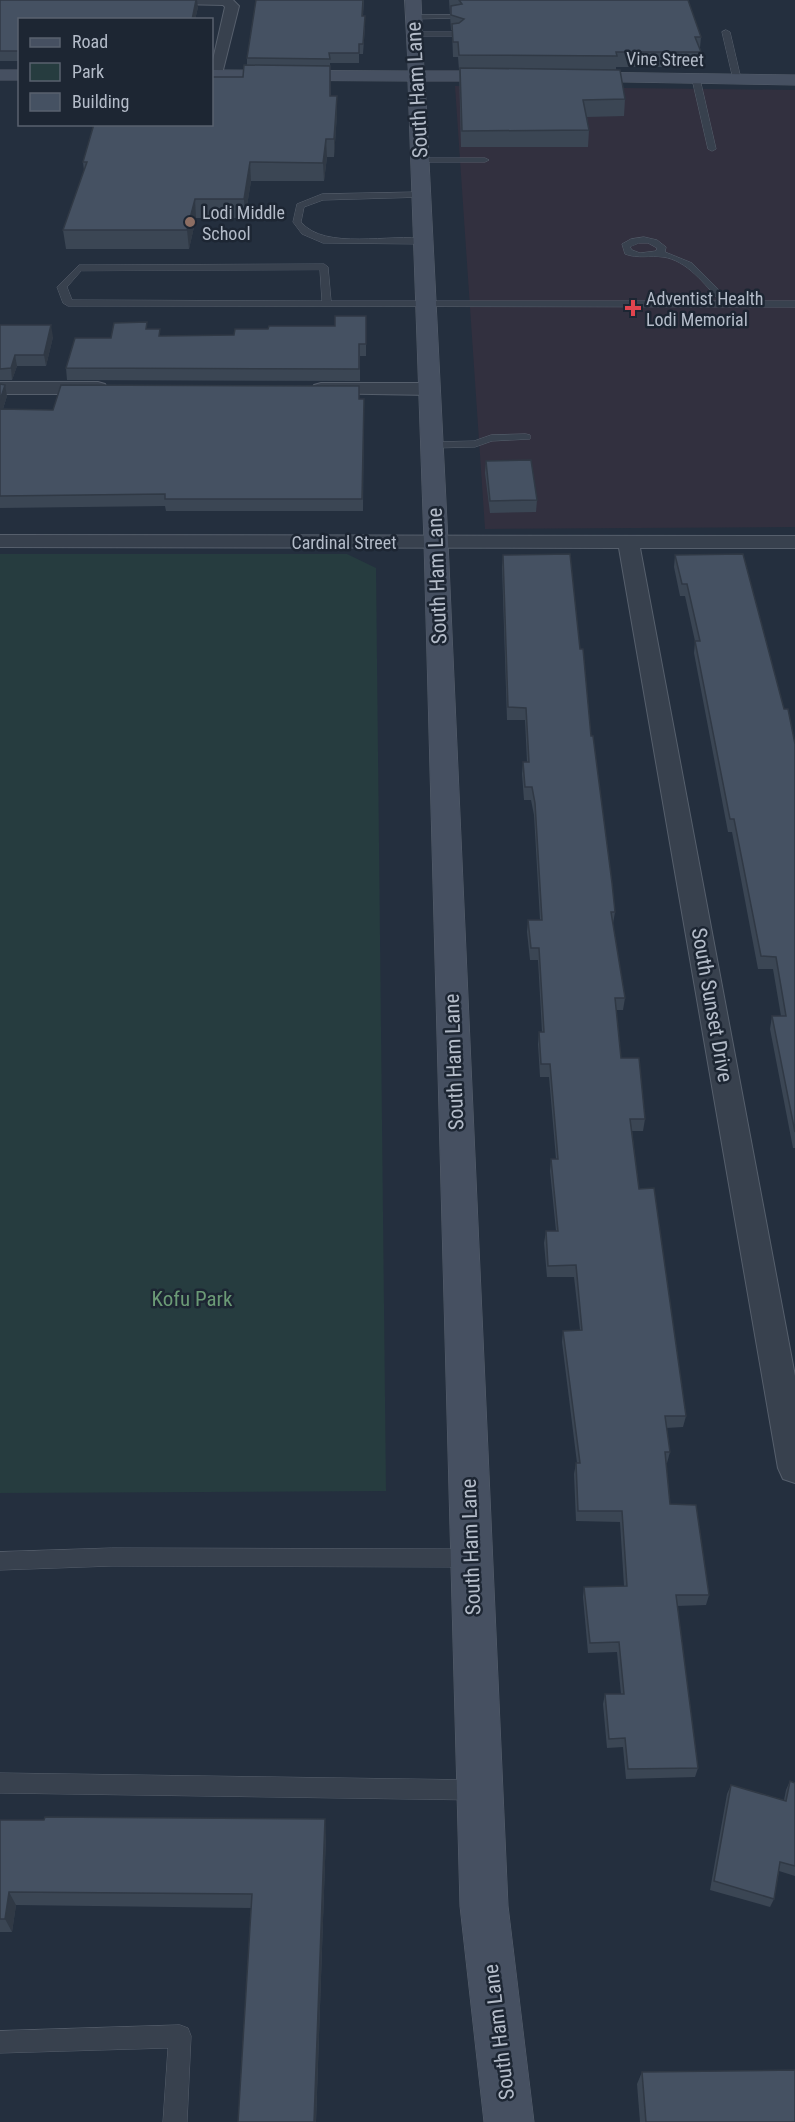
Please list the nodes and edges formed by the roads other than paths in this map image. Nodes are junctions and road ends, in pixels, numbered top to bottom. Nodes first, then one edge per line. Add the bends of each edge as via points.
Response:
1 (180, 0) edge
2 (413, 17) edge
3 (457, 18) edge
4 (726, 32) dead end
5 (458, 34) edge
6 (0, 75) edge
7 (18, 75) edge
8 (214, 75) edge
9 (416, 75) junction
10 (520, 76) edge
11 (554, 77) edge
12 (696, 79) junction
13 (737, 79) junction
14 (795, 80) edge
15 (712, 149) dead end
16 (420, 160) junction
17 (484, 160) dead end
18 (421, 195) junction
19 (423, 241) junction
20 (660, 254) junction
21 (327, 303) junction
22 (426, 303) junction
23 (728, 304) junction
24 (795, 304) edge
25 (0, 388) edge
26 (119, 388) edge
27 (298, 388) edge
28 (430, 389) junction
29 (526, 437) dead end
30 (432, 440) junction
31 (0, 541) edge
32 (436, 542) junction
33 (628, 542) junction
34 (795, 542) edge
35 (795, 1468) edge
36 (472, 1558) junction
37 (0, 1561) edge
38 (0, 1783) edge
39 (480, 1790) junction
40 (7, 2042) edge
41 (175, 2122) edge
42 (509, 2122) edge

1 - 8 street via 225,1 232,6
2 - 3 lane
2 - 5 lane
2 - 9 main road, South Ham Lane
4 - 13 lane
6 - 7 main road
8 - 9 main road
9 - 10 main road
9 - 16 main road, South Ham Lane
11 - 12 main road, Vine Street via 659,83
12 - 13 main road, Vine Street
12 - 15 lane
13 - 14 main road, Vine Street
16 - 17 lane
16 - 18 main road, South Ham Lane
18 - 19 main road, South Ham Lane
18 - 19 lane via 322,197 300,206 297,222 305,232 322,240
19 - 22 main road, South Ham Lane
20 - 20 lane via 633,255 625,246 640,240 660,244
20 - 23 lane via 687,263
21 - 21 lane via 324,267 79,268 62,287 68,303
21 - 22 lane
22 - 23 lane
22 - 28 main road, South Ham Lane
23 - 24 lane
25 - 26 street
27 - 28 street
28 - 30 main road, South Ham Lane
29 - 30 lane via 491,438 475,444
30 - 32 main road, South Ham Lane
31 - 32 street, Cardinal Street
32 - 33 street, Cardinal Street
32 - 36 main road, South Ham Lane
33 - 34 street, Cardinal Street
33 - 35 street, South Sunset Drive
36 - 37 lane via 112,1557
36 - 39 main road, South Ham Lane
38 - 39 lane
39 - 42 main road, South Ham Lane via 484,1906
40 - 41 lane via 180,2036

